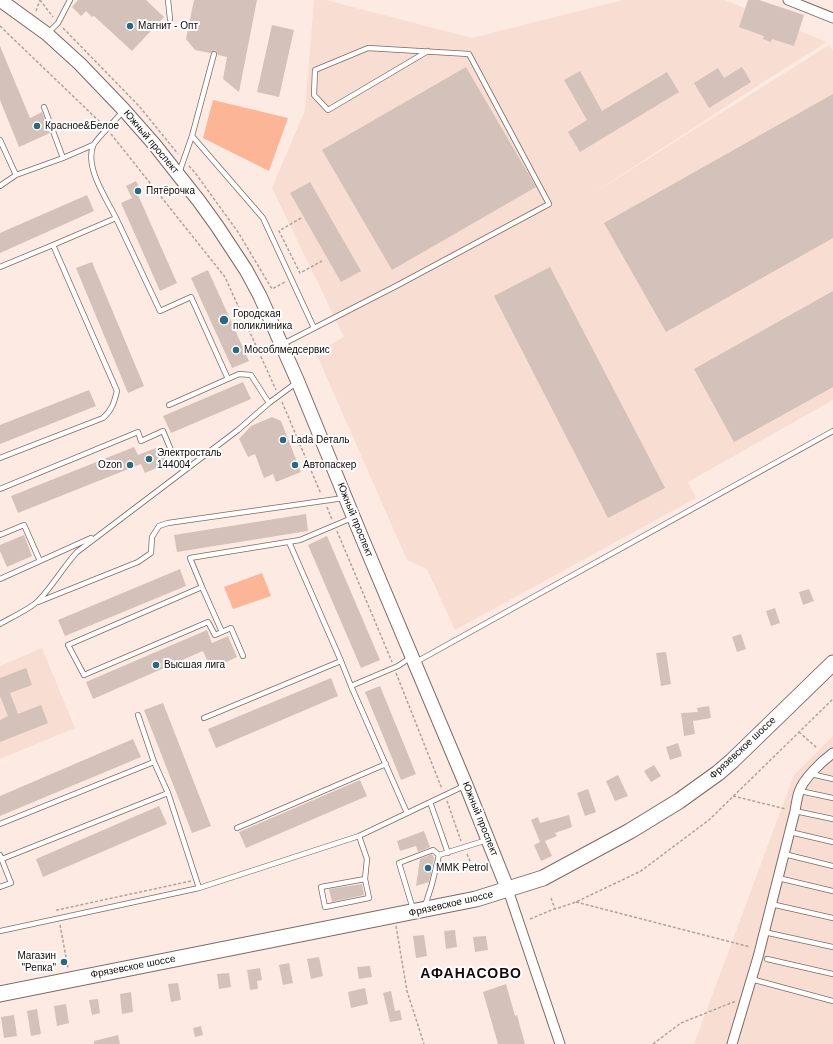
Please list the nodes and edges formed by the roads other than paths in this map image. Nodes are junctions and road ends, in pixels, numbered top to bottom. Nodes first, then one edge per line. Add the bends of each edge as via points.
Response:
1 (0, 0) edge
2 (70, 0) edge
3 (168, 0) edge
4 (788, 0) edge
5 (833, 18) edge
6 (170, 19) dead end
7 (47, 34) junction
8 (428, 51) junction
9 (214, 54) dead end
10 (44, 107) dead end
11 (124, 110) junction
12 (192, 136) junction
13 (0, 140) edge
14 (93, 145) junction
15 (63, 158) junction
16 (178, 174) junction
17 (16, 175) junction
18 (0, 186) edge
19 (116, 218) junction
20 (53, 245) junction
21 (0, 267) edge
22 (314, 328) junction
23 (282, 345) junction
24 (228, 379) junction
25 (298, 382) junction
26 (269, 403) junction
27 (169, 405) dead end
28 (833, 431) edge
29 (0, 458) edge
30 (188, 467) junction
31 (0, 489) edge
32 (345, 498) junction
33 (353, 517) junction
34 (0, 534) edge
35 (99, 534) junction
36 (289, 542) junction
37 (40, 561) junction
38 (0, 579) edge
39 (202, 587) junction
40 (37, 602) junction
41 (0, 624) edge
42 (222, 632) junction
43 (243, 656) dead end
44 (340, 660) junction
45 (413, 660) junction
46 (833, 663) edge
47 (351, 686) junction
48 (138, 715) dead end
49 (204, 718) dead end
50 (831, 757) edge
51 (154, 762) junction
52 (386, 764) junction
53 (810, 774) junction
54 (833, 779) edge
55 (466, 785) junction
56 (799, 791) junction
57 (168, 793) junction
58 (833, 798) edge
59 (430, 802) junction
60 (795, 811) junction
61 (407, 813) junction
62 (833, 819) edge
63 (0, 824) edge
64 (237, 828) dead end
65 (790, 832) junction
66 (359, 836) junction
67 (488, 840) junction
68 (833, 842) edge
69 (448, 853) junction
70 (784, 854) junction
71 (439, 855) junction
72 (1, 857) edge
73 (833, 866) edge
74 (778, 878) junction
75 (365, 879) junction
76 (0, 887) edge
77 (199, 888) junction
78 (508, 890) junction
79 (833, 892) edge
80 (771, 904) junction
81 (419, 911) junction
82 (833, 918) edge
83 (0, 931) edge
84 (764, 932) junction
85 (833, 947) edge
86 (767, 959) dead end
87 (833, 974) edge
88 (751, 979) junction
89 (0, 994) edge
90 (833, 1001) edge
91 (560, 1044) edge
92 (732, 1044) edge

1 - 7 main road, Южный проспект
2 - 7 lane via 58,23
3 - 6 lane
4 - 5 street
7 - 11 main road, Южный проспект
8 - 8 lane via 368,48 315,70 314,95 328,110
8 - 22 lane via 469,54 549,204
9 - 12 lane
10 - 15 lane
11 - 14 lane
11 - 16 main road, Южный проспект
12 - 16 lane
12 - 22 lane via 263,218
13 - 17 lane
14 - 15 lane
14 - 19 lane via 91,166
15 - 17 lane
16 - 23 main road, Южный проспект via 246,270
17 - 18 lane
19 - 20 lane
19 - 24 lane via 160,311 190,297
20 - 21 lane
20 - 29 lane via 117,391 114,404 104,418
22 - 23 lane
23 - 25 main road, Южный проспект
24 - 26 lane via 239,374 251,375
24 - 27 lane
25 - 26 lane
25 - 32 main road, Южный проспект
26 - 30 lane
28 - 45 lane
30 - 31 lane via 176,462 163,431 141,440 138,432
30 - 35 lane
32 - 33 main road, Южный проспект
32 - 40 lane via 159,526 152,537 151,553 138,562
33 - 36 lane via 300,540
33 - 45 main road, Южный проспект
34 - 37 lane via 24,524
35 - 37 lane
35 - 40 lane via 68,561
36 - 39 lane via 190,558
36 - 44 lane
37 - 38 lane
39 - 42 lane
39 - 42 lane via 68,645 84,675 208,622 215,635
40 - 41 lane
42 - 43 lane via 231,628
44 - 47 lane
44 - 49 lane
45 - 47 lane
45 - 55 main road, Южный проспект
46 - 78 highway, Фрязевское шоссе via 732,762 701,786 630,832 566,867
47 - 52 lane
48 - 51 lane
50 - 53 street
51 - 57 lane
51 - 63 lane
52 - 61 lane
52 - 64 lane
53 - 54 lane
53 - 56 street
55 - 59 lane
55 - 67 main road, Южный проспект
56 - 58 lane
56 - 60 street
57 - 72 lane
57 - 77 lane
59 - 61 lane
59 - 69 lane
60 - 62 lane
60 - 65 street
61 - 66 lane
65 - 68 lane
65 - 70 street
66 - 75 lane via 367,859
66 - 77 lane
67 - 69 lane
67 - 78 main road, Южный проспект
69 - 71 lane
70 - 73 lane
70 - 74 street
71 - 81 lane via 432,884
71 - 81 lane via 433,850 399,863
72 - 76 lane via 11,883
74 - 79 lane
74 - 80 street
75 - 75 lane via 369,898 325,907 321,887
77 - 83 lane
78 - 81 highway, Фрязевское шоссе
78 - 91 street
80 - 82 lane
80 - 84 street
81 - 89 highway, Фрязевское шоссе
84 - 85 lane
84 - 88 street
86 - 87 lane
88 - 90 lane
88 - 92 street

